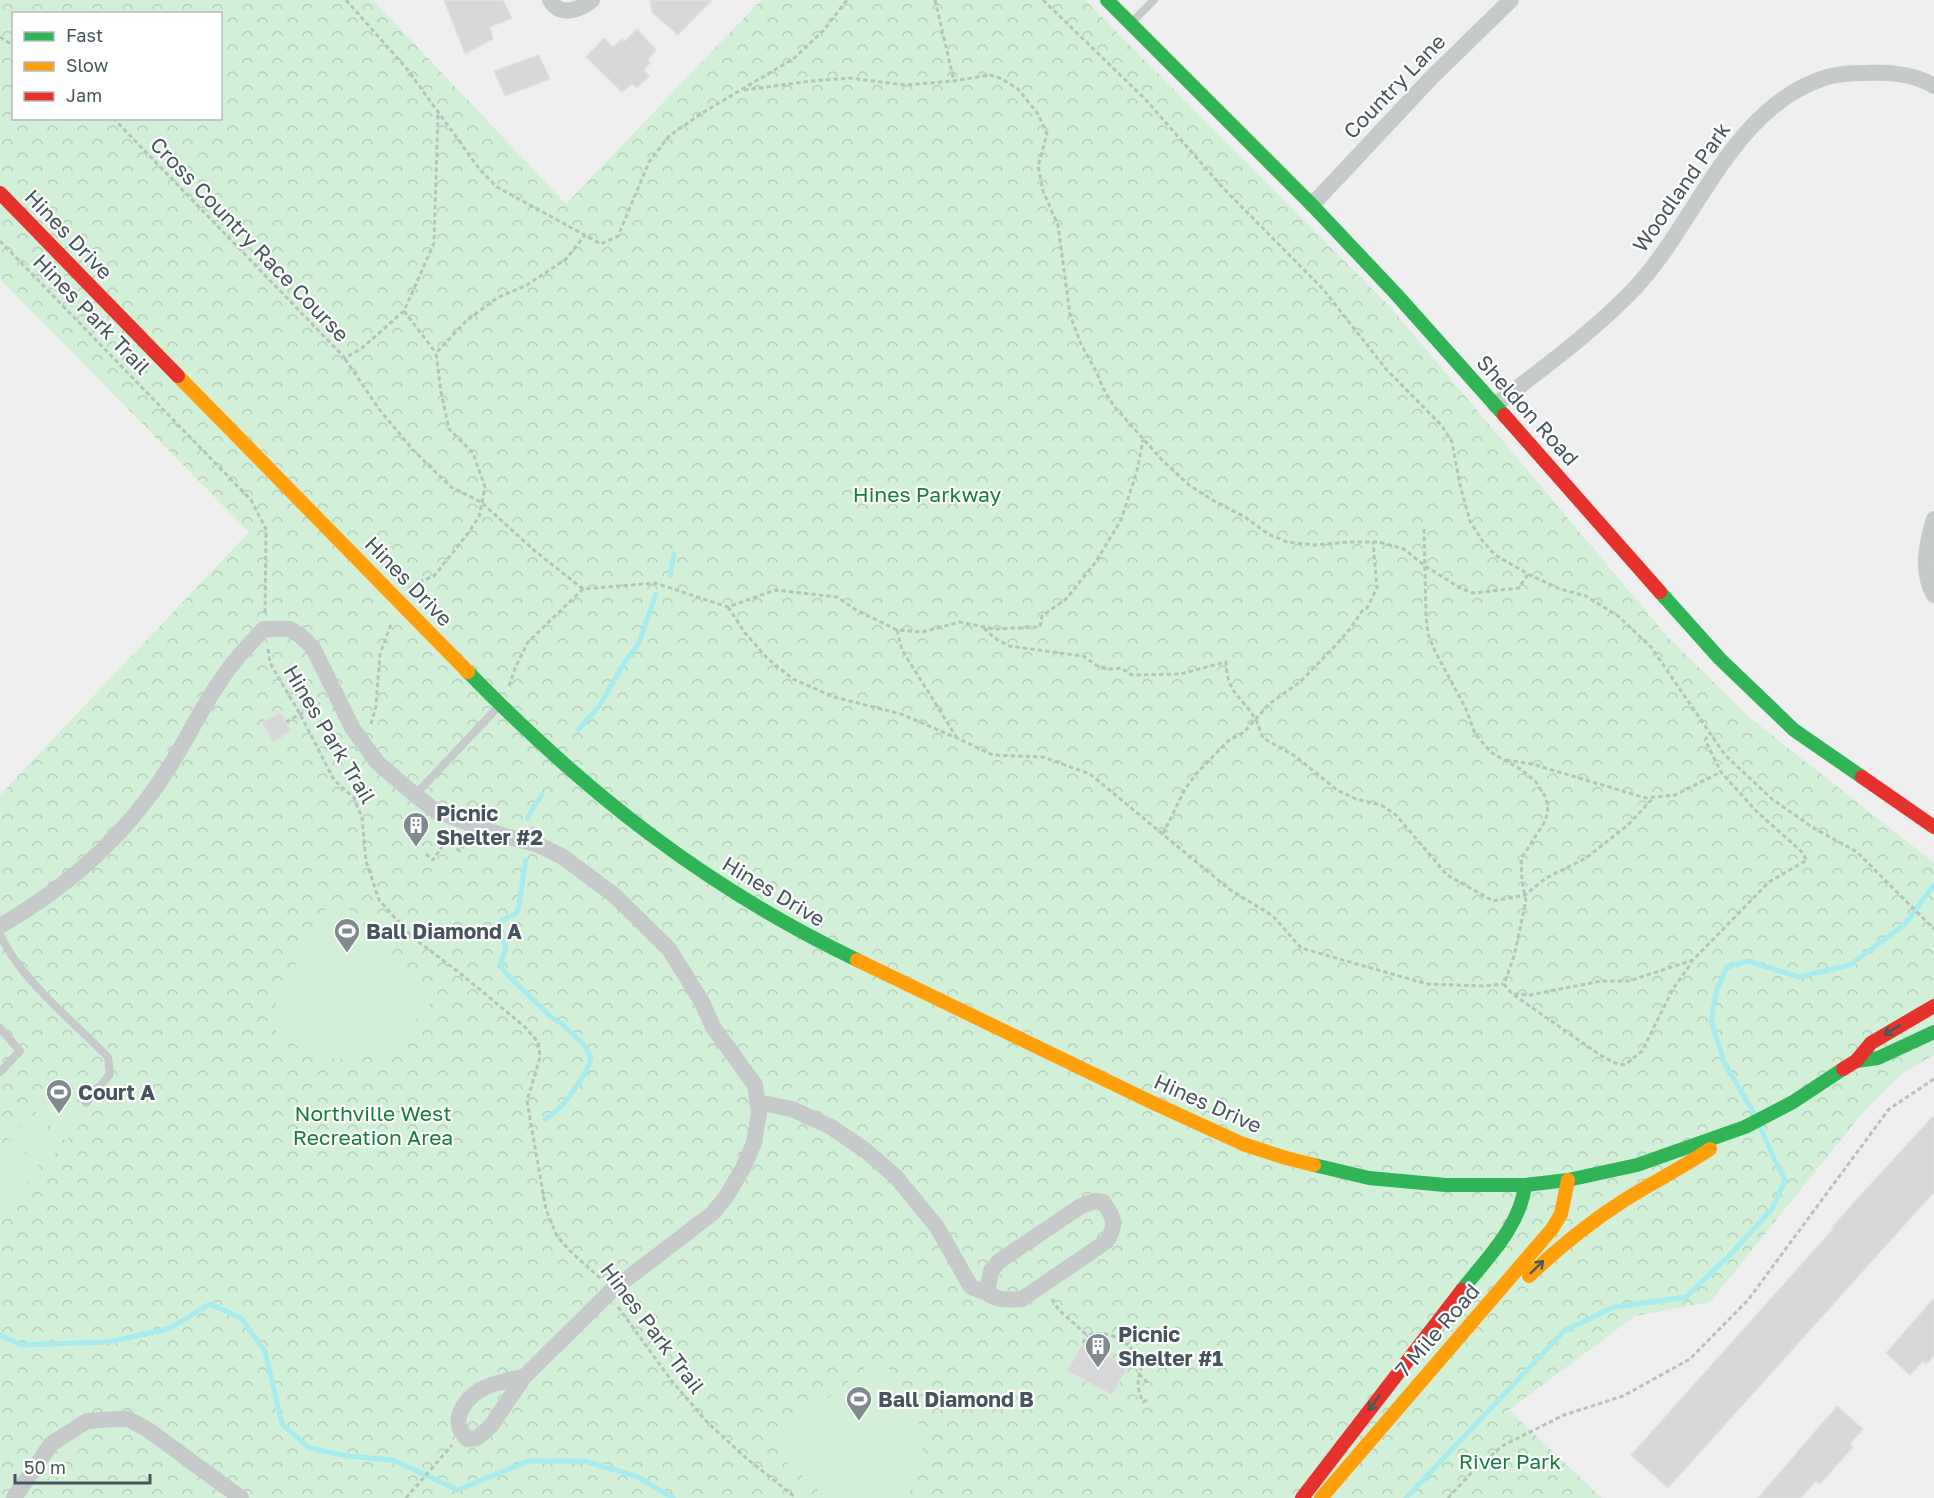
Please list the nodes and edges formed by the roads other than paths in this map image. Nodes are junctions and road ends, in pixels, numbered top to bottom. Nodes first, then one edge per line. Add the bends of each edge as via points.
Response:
1 (549, 0) edge
2 (592, 0) edge
3 (1107, 0) edge
4 (1154, 0) edge
5 (1511, 0) edge
6 (1130, 23) junction
7 (1934, 86) edge
8 (0, 193) edge
9 (1312, 205) junction
10 (1495, 405) junction
11 (1934, 519) edge
12 (1934, 595) edge
13 (500, 705) junction
14 (415, 795) junction
15 (1934, 827) edge
16 (0, 926) edge
17 (0, 934) edge
18 (1934, 1006) edge
19 (0, 1028) edge
20 (1934, 1032) edge
21 (1856, 1061) junction
22 (0, 1072) edge
23 (757, 1102) junction
24 (86, 1103) dead end
25 (1742, 1128) junction
26 (1568, 1180) junction
27 (1525, 1185) junction
28 (987, 1293) junction
29 (1434, 1366) junction
30 (524, 1377) dead end
31 (14, 1498) edge
32 (241, 1498) edge
33 (1302, 1498) edge
34 (1320, 1498) edge

1 - 2 street via 556,8 572,11
3 - 6 street, Sheldon Road
4 - 6 lane
5 - 9 street, Country Lane via 1431,78
6 - 9 street, Sheldon Road
7 - 10 street, Woodland Park via 1914,77 1848,73 1804,87 1778,104 1753,125 1732,151 1660,258 1635,288 1589,332
8 - 13 street, Hines Drive
9 - 10 street, Sheldon Road
10 - 15 street, Sheldon Road via 1720,659 1763,702 1794,730
11 - 12 street via 1926,558
13 - 14 lane
13 - 27 street, Hines Drive via 624,816 750,903 852,959 1212,1131 1286,1158 1369,1178 1445,1185
14 - 16 street via 377,762 353,729 313,648 290,629 264,629 223,676 166,773 131,819 97,855
14 - 23 street via 436,811 563,856 614,895 669,949 713,1027 755,1086
17 - 24 lane via 9,953 33,981 108,1057 110,1074
18 -> 21 street via 1871,1043
19 - 22 lane via 20,1051
20 - 21 street via 1878,1058
21 - 25 street via 1793,1102
23 - 28 street via 792,1109 831,1127 865,1150 915,1198 937,1227 971,1287
23 - 30 street via 754,1143 726,1197 713,1213 611,1291
25 - 26 street, Hines Drive via 1636,1165
29 -> 25 street via 1549,1256 1584,1228
26 - 27 street, Hines Drive
26 - 29 street, 7 Mile Road via 1561,1214 1552,1229
27 -> 33 street, 7 Mile Road via 1513,1224
28 - 28 street via 991,1271 998,1262 1081,1206 1103,1202 1111,1213 1114,1228 1107,1241 1022,1299 1006,1301
29 - 34 street, 7 Mile Road
31 - 32 street via 51,1444 87,1421 128,1419

